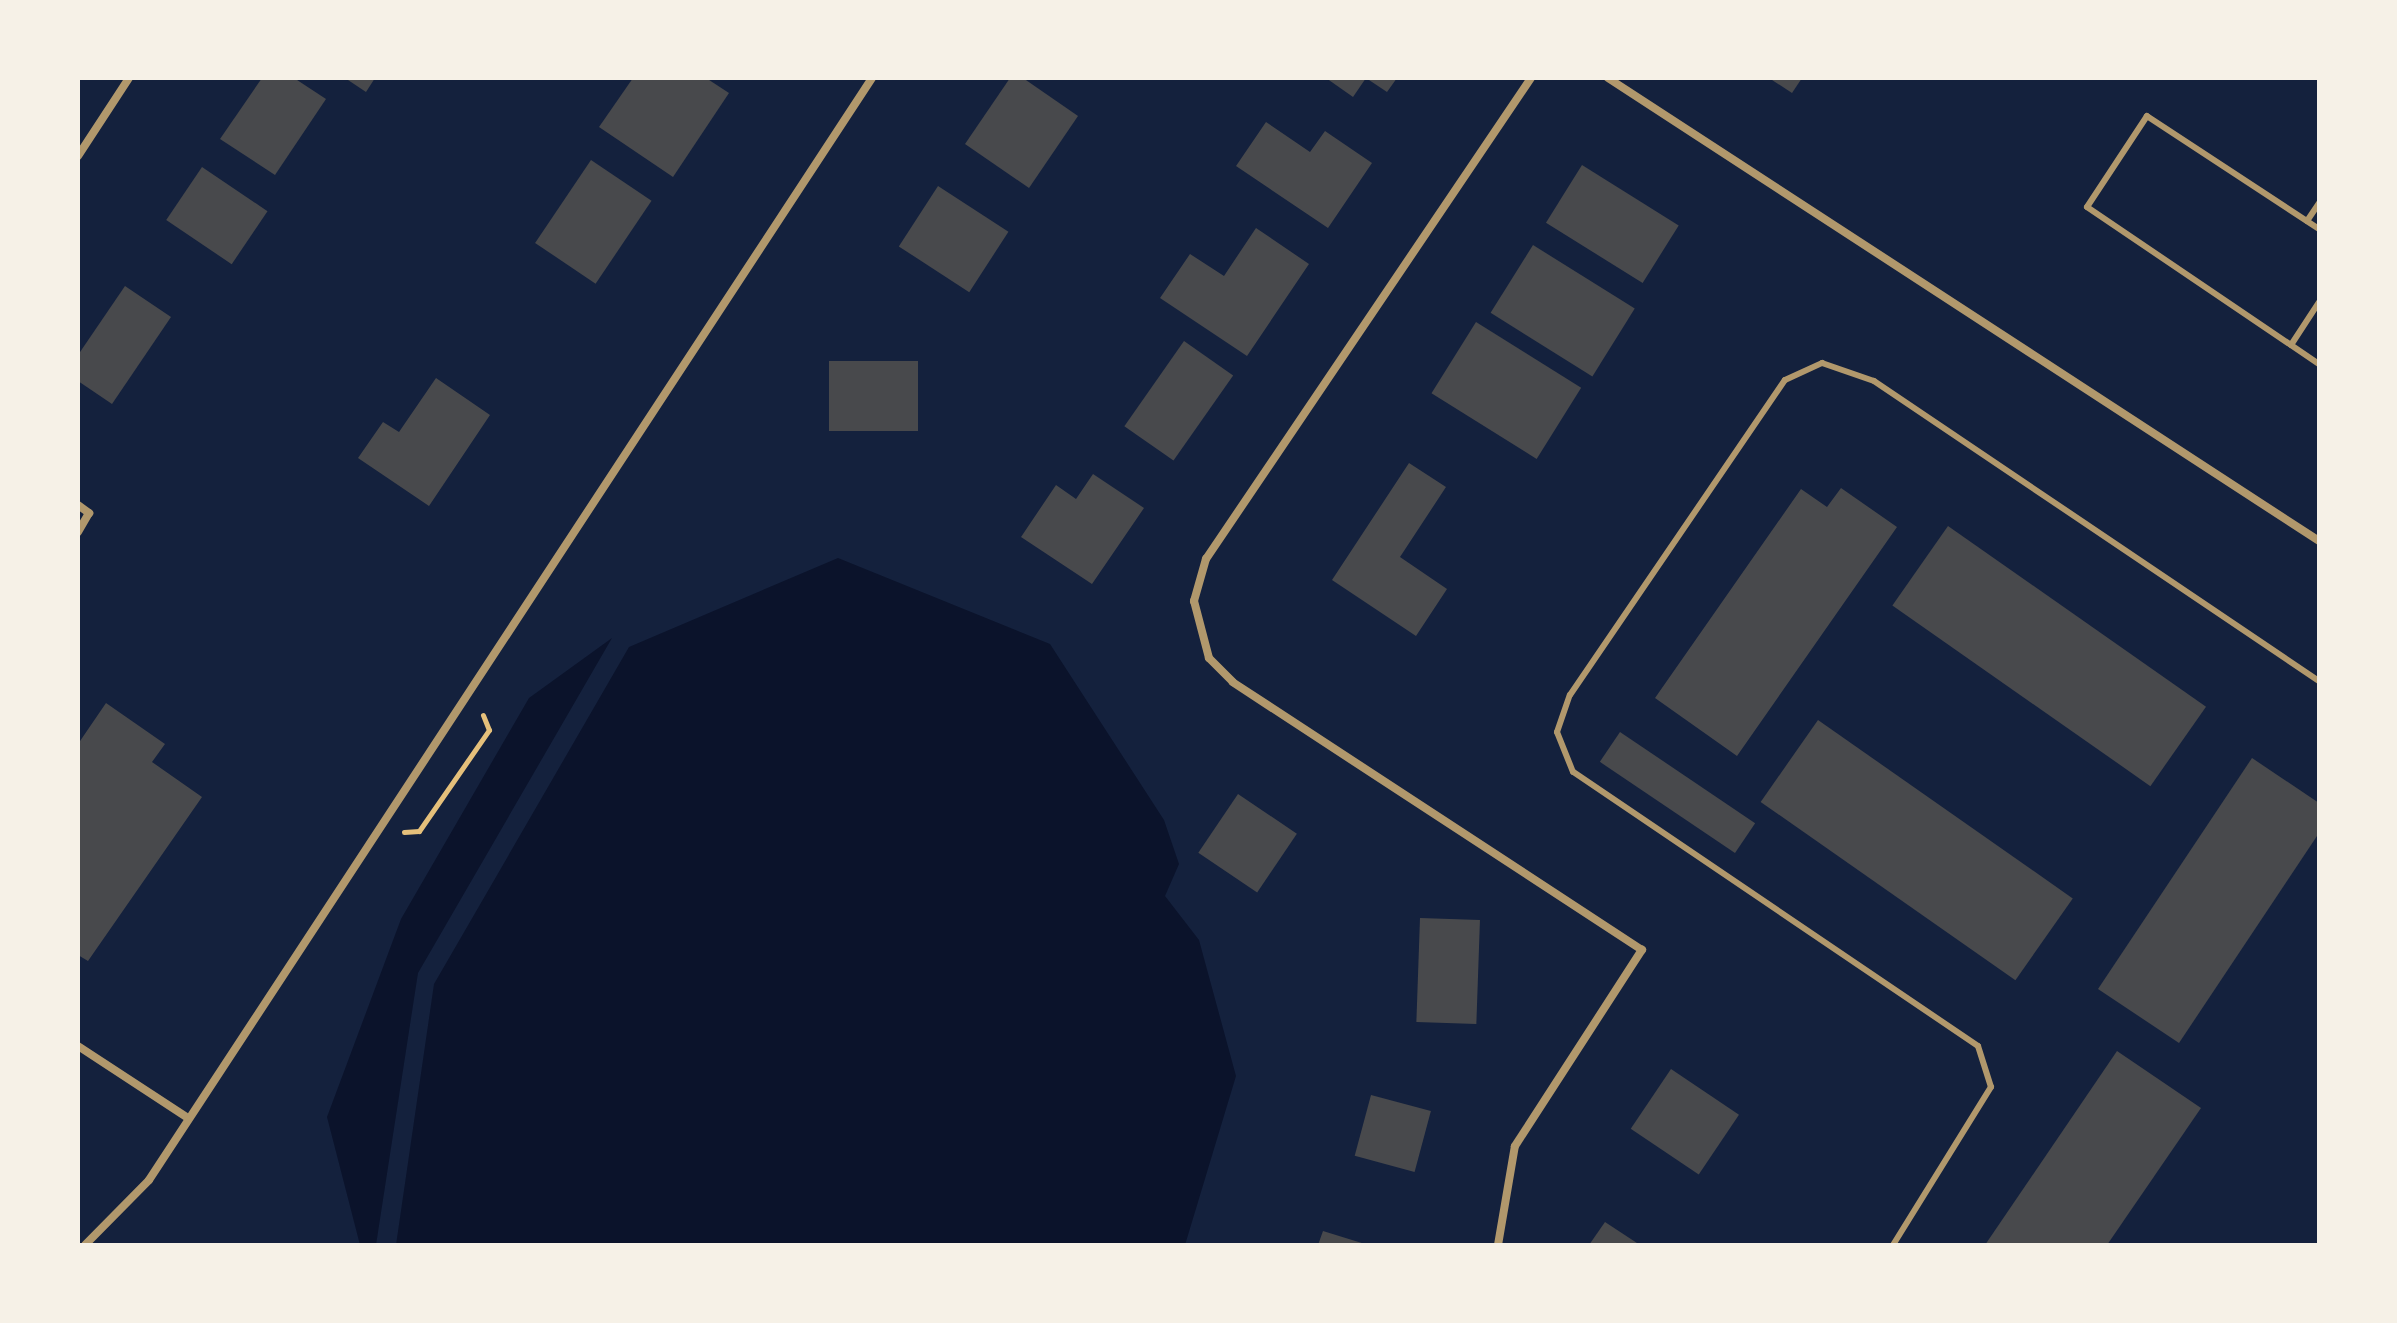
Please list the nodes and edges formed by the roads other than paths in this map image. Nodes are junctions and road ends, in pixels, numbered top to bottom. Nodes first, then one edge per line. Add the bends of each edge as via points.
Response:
1 (129, 78) edge
2 (872, 78) edge
3 (1531, 78) edge
4 (1608, 78) edge
5 (78, 156) edge
6 (2319, 203) edge
7 (2307, 221) junction
8 (2319, 229) edge
9 (2319, 302) edge
10 (2291, 345) junction
11 (2319, 364) edge
12 (78, 505) edge
13 (78, 532) edge
14 (2319, 541) edge
15 (2319, 681) edge
16 (78, 1046) edge
17 (185, 1116) junction
18 (85, 1245) edge
19 (1498, 1245) edge
20 (1893, 1245) edge

1 - 5 street
2 - 17 street
3 - 19 street via 1206,559 1194,601 1196,629 1233,682 1642,950 1515,1146
4 - 14 street
6 - 7 lane
7 - 8 lane
7 - 10 lane via 2147,116 2087,207
9 - 10 lane
10 - 11 lane
12 - 13 street via 89,513
15 - 20 lane via 1874,381 1822,363 1785,380 1570,695 1557,732 1573,772 1978,1046 1991,1087
16 - 17 street
17 - 18 street via 149,1180

